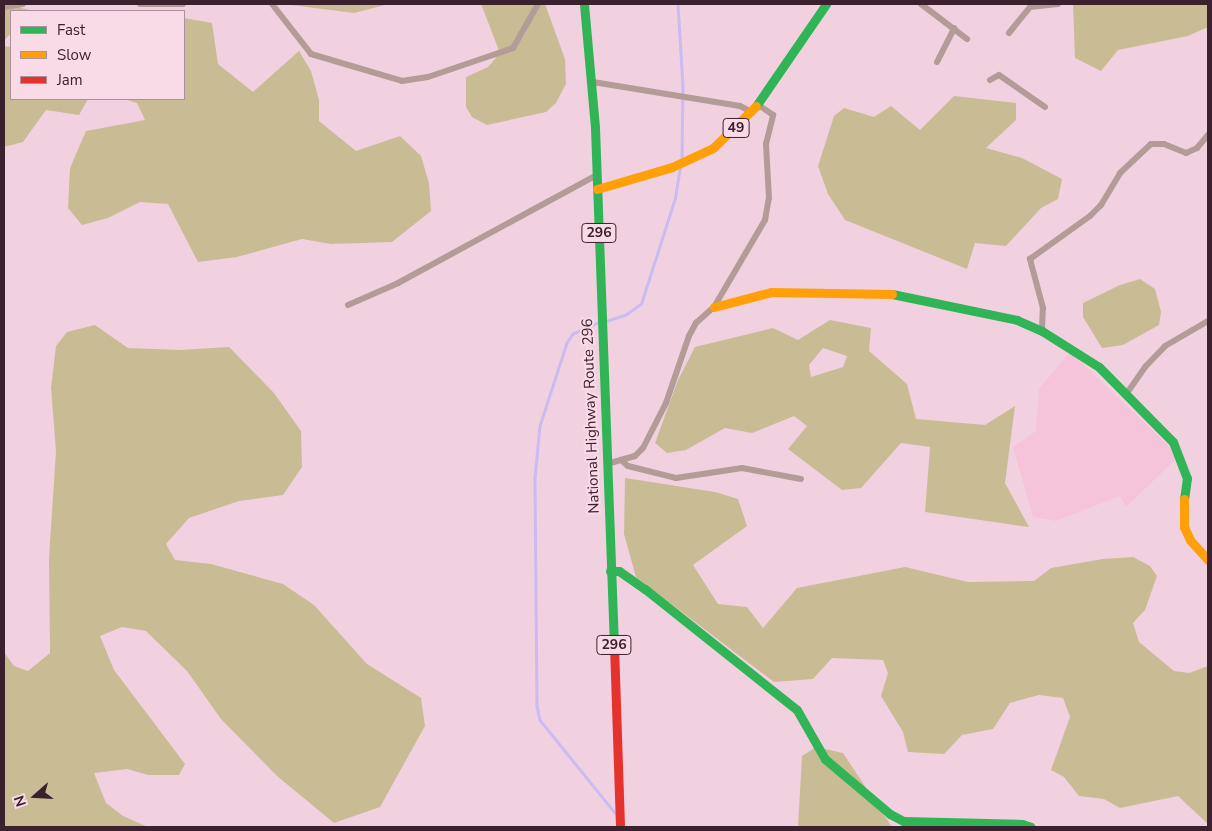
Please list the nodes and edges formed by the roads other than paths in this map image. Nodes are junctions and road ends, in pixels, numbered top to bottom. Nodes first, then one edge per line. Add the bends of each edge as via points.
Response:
1 (23, 4) edge
2 (140, 4) edge
3 (184, 4) edge
4 (272, 4) edge
5 (538, 4) edge
6 (584, 4) edge
7 (826, 4) edge
8 (921, 4) edge
9 (1058, 4) edge
10 (4, 7) edge
11 (954, 28) junction
12 (1009, 33) dead end
13 (967, 39) dead end
14 (937, 62) dead end
15 (990, 80) dead end
16 (593, 82) junction
17 (757, 104) junction
18 (1045, 107) dead end
19 (752, 112) junction
20 (1208, 135) edge
21 (597, 175) junction
22 (597, 190) junction
23 (348, 305) dead end
24 (714, 307) junction
25 (1208, 321) edge
26 (1042, 331) junction
27 (1127, 393) junction
28 (621, 460) junction
29 (607, 464) junction
30 (801, 479) dead end
31 (1208, 560) edge
32 (610, 571) junction
33 (902, 824) edge
34 (620, 827) edge
35 (1032, 827) edge

1 - 10 street
2 - 3 street
4 - 5 street via 311,54 402,81 428,77 514,48
6 - 16 main road, National Highway Route 296 / 296
7 - 17 main road, 49
8 - 11 street
9 - 12 street via 1030,7
11 - 13 street
11 - 14 street
15 - 18 street via 999,75
16 - 19 street via 740,106
16 - 21 main road, National Highway Route 296 / 296
17 - 19 main road, 49
17 - 24 street via 772,115 766,144 768,211
19 - 22 main road, 49 via 713,148 694,158
20 - 26 street via 1186,153 1164,144 1151,144 1120,173 1101,206 1030,259 1043,308
21 - 22 main road, National Highway Route 296 / 296
21 - 23 street via 398,283
22 - 29 main road, National Highway Route 296 / 296
24 - 26 main road via 771,292 863,291 908,295 952,308 1017,320
24 - 28 street via 696,323 689,336 666,403 644,448
25 - 27 street via 1165,346
26 - 27 main road via 1099,367
27 - 31 main road via 1173,442 1180,455 1187,478 1182,512 1184,526 1190,540
28 - 29 street
28 - 30 street via 628,466 676,478 742,468
29 - 32 main road, National Highway Route 296 / 296
32 - 33 main road via 619,571 645,589 797,710 826,759
32 - 34 main road, National Highway Route 296 / 296
33 - 35 main road via 1022,824

